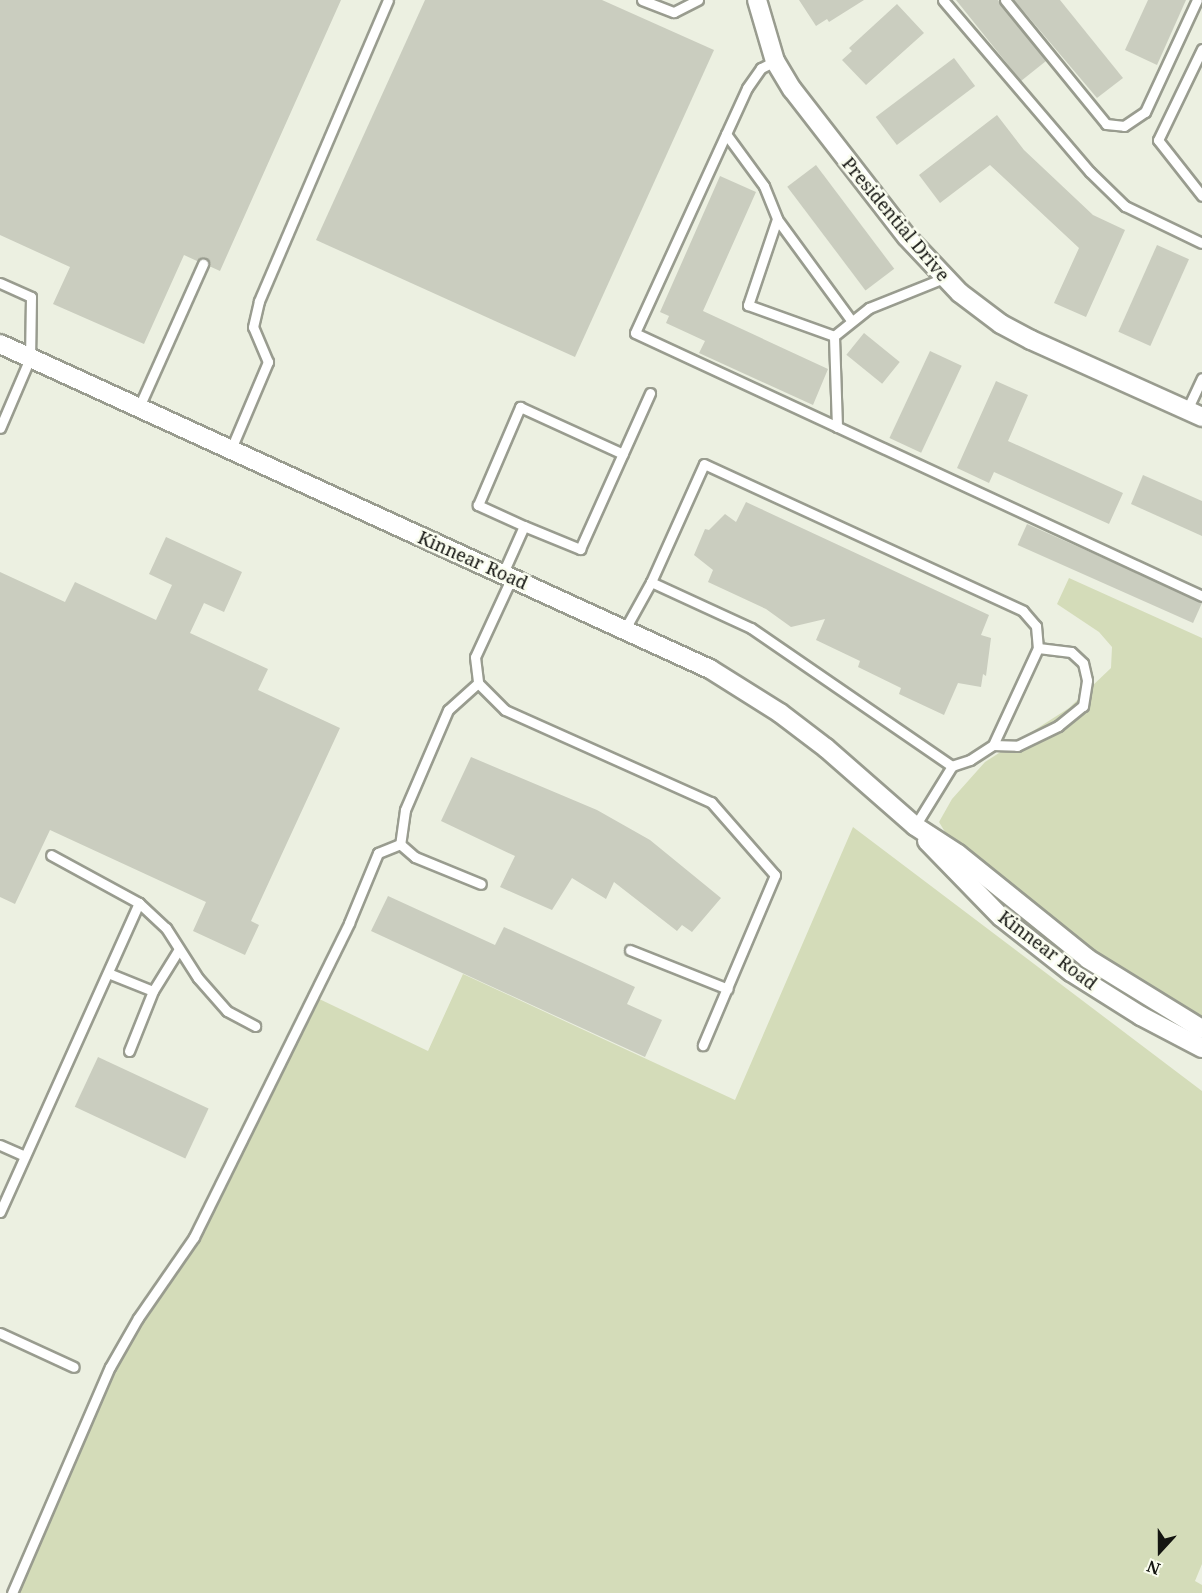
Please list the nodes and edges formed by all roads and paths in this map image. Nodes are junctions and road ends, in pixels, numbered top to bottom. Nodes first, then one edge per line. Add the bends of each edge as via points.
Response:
1 (388, 0) edge
2 (642, 0) edge
3 (698, 0) edge
4 (943, 0) edge
5 (1005, 0) edge
6 (1197, 0) edge
7 (753, 1) edge
8 (1202, 49) edge
9 (775, 61) junction
10 (726, 134) junction
11 (1202, 196) edge
12 (777, 219) junction
13 (1202, 243) edge
14 (203, 264) dead end
15 (944, 278) junction
16 (0, 283) edge
17 (851, 321) junction
18 (834, 336) junction
19 (0, 344) edge
20 (30, 358) junction
21 (1202, 378) edge
22 (650, 393) dead end
23 (139, 407) junction
24 (1195, 413) edge
25 (837, 427) junction
26 (0, 428) edge
27 (231, 449) junction
28 (623, 454) junction
29 (524, 526) junction
30 (507, 575) junction
31 (651, 582) junction
32 (1202, 596) edge
33 (626, 629) junction
34 (1038, 648) junction
35 (478, 683) junction
36 (993, 745) junction
37 (952, 766) junction
38 (915, 826) junction
39 (400, 844) junction
40 (51, 855) dead end
41 (481, 884) dead end
42 (139, 903) junction
43 (179, 949) junction
44 (630, 950) dead end
45 (108, 973) junction
46 (728, 989) junction
47 (153, 991) junction
48 (255, 1026) dead end
49 (1202, 1029) edge
50 (703, 1045) dead end
51 (1202, 1048) edge
52 (129, 1051) dead end
53 (0, 1145) edge
54 (25, 1156) junction
55 (0, 1212) edge
56 (0, 1333) edge
57 (74, 1367) dead end
58 (12, 1593) edge

1 - 27 lane via 259,301 254,327 268,362
2 - 3 lane via 674,12
4 - 13 lane via 1090,172 1125,206
5 - 6 lane via 1106,124 1124,126 1145,112
7 - 9 street, Presidential Drive
8 - 11 lane via 1158,140
9 - 10 lane via 761,68 747,88
9 - 15 street, Presidential Drive via 835,145
10 - 12 lane via 764,186
10 - 25 lane via 635,333
12 - 17 lane
12 - 18 lane via 748,305
14 - 23 lane
15 - 17 lane via 869,308
15 - 24 street, Presidential Drive via 1001,324
16 - 20 lane via 31,297
17 - 18 lane
18 - 25 lane
19 - 20 street, Kinnear Road
20 - 23 street, Kinnear Road
20 - 26 lane
21 - 24 lane
22 - 28 lane
23 - 27 street, Kinnear Road
25 - 32 lane
27 - 30 street, Kinnear Road
28 - 29 lane via 580,549
28 - 29 lane via 520,407 478,506
29 - 30 lane
30 - 33 street, Kinnear Road
30 - 35 lane via 476,657
31 - 33 lane
31 - 34 lane via 704,464 1023,611 1036,626
31 - 37 lane via 751,628
33 - 38 street, Kinnear Road via 710,669 780,712
34 - 36 lane
34 - 36 lane via 1071,652 1083,663 1087,680 1083,706 1058,726 1017,746
35 - 39 lane via 448,710 405,810
35 - 46 lane via 505,710 711,802 743,834 776,875
36 - 37 lane
37 - 38 lane
38 - 49 street, Kinnear Road via 958,854 1088,959
38 - 51 street, Kinnear Road via 948,866 1001,917 1071,972
39 - 41 lane via 415,857
39 - 58 lane via 378,853 349,923 194,1237 138,1318 110,1367
40 - 42 lane
42 - 43 lane via 166,928
42 - 45 lane
43 - 47 lane
43 - 48 lane via 227,1011
44 - 46 lane
45 - 47 lane
45 - 54 lane
46 - 50 lane
47 - 52 lane
53 - 54 lane
54 - 55 lane
56 - 57 lane

